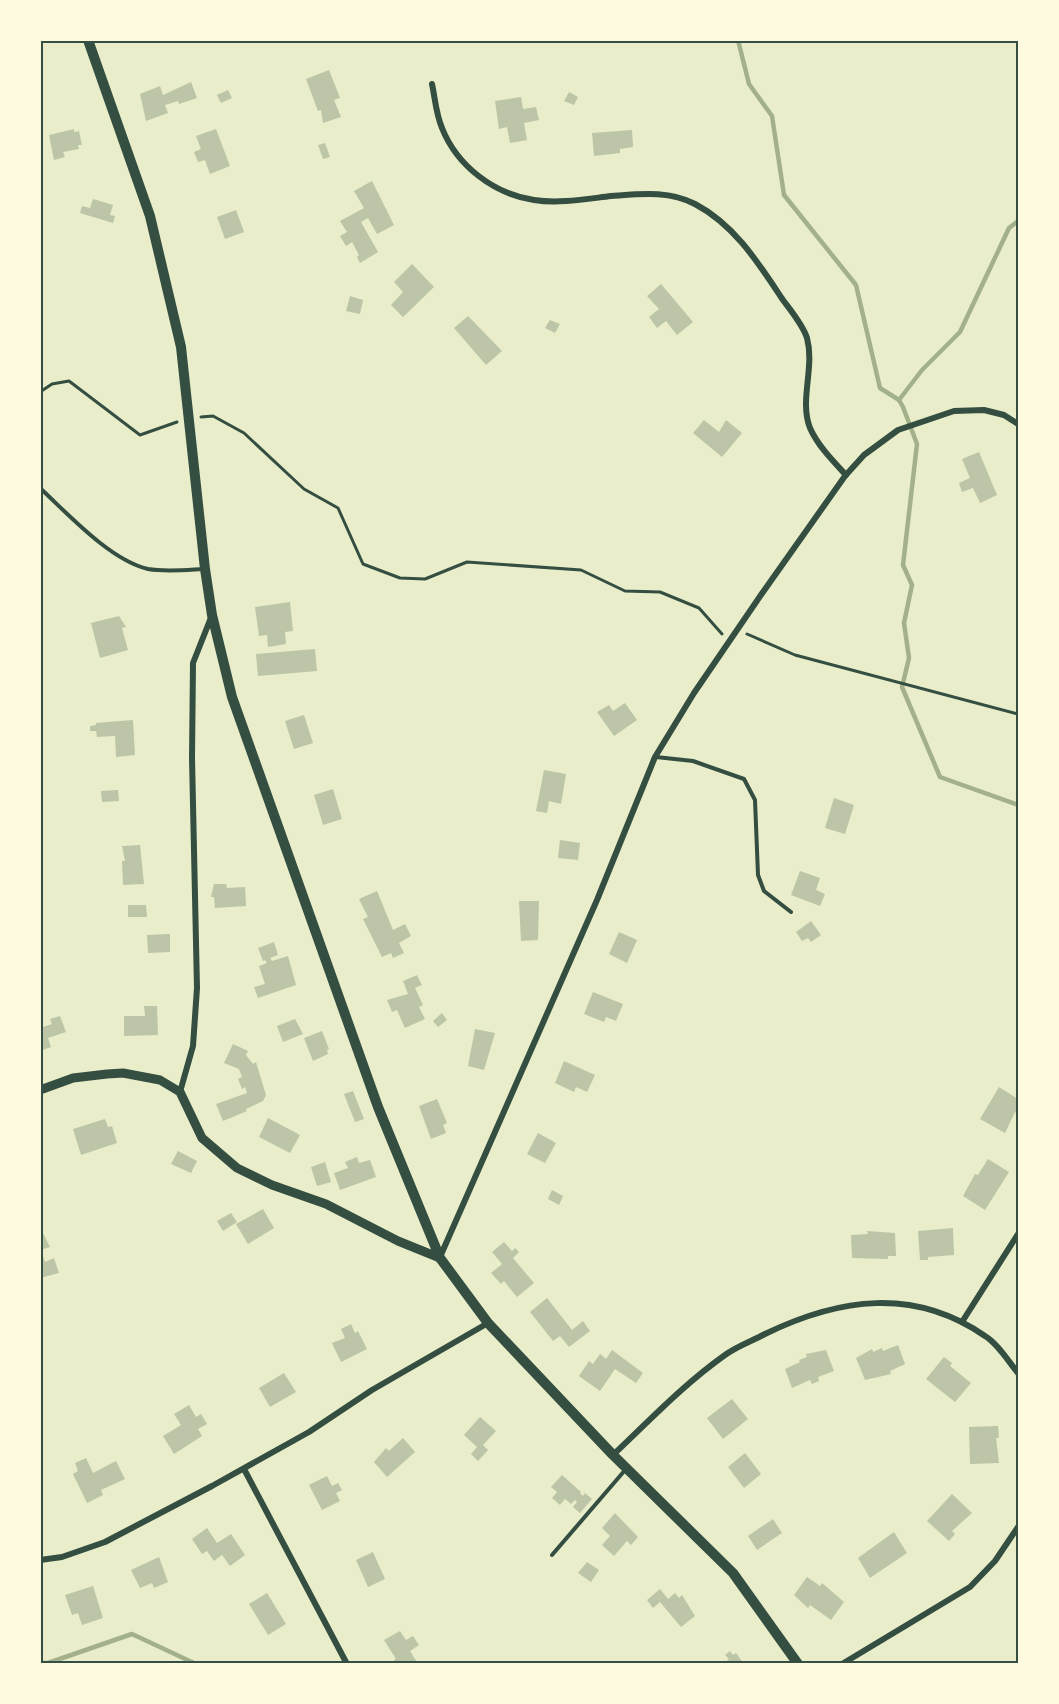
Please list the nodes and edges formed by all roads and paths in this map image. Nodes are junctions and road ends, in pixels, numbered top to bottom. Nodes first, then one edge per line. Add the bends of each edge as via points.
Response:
1 (88, 40) edge
2 (432, 84) dead end
3 (40, 392) edge
4 (189, 418) junction
5 (1018, 424) edge
6 (846, 475) junction
7 (40, 488) edge
8 (205, 569) junction
9 (212, 615) junction
10 (737, 630) junction
11 (729, 642) junction
12 (1018, 714) edge
13 (655, 756) junction
14 (791, 912) dead end
15 (40, 1090) edge
16 (180, 1092) junction
17 (1018, 1234) edge
18 (440, 1258) junction
19 (962, 1322) junction
20 (488, 1323) junction
21 (1018, 1372) edge
22 (613, 1455) junction
23 (627, 1468) junction
24 (244, 1469) junction
25 (1018, 1527) edge
26 (552, 1555) dead end
27 (40, 1560) edge
28 (347, 1664) edge
29 (798, 1664) edge
30 (842, 1664) edge

1 - 4 main road via 150,216 181,347
2 - 6 street via 441,127 450,144 466,166 511,195 558,201 670,195 694,203 720,219 755,257 807,337 806,411 810,427
3 - 4 path via 52,384 69,381 140,435
4 - 8 main road
4 - 11 path via 213,416 244,433 304,489 338,508 363,564 400,578 425,579 467,562 581,570 626,591 660,592 699,608
5 - 6 street via 984,410 954,411 898,430 864,455
6 - 10 street
7 - 8 lane via 104,545 134,564 164,570
8 - 9 main road
9 - 16 street via 193,663 197,988 193,1046
9 - 18 main road via 232,697 378,1107
10 - 11 street
10 - 12 path via 795,655
11 - 13 street
13 - 14 lane via 693,761 744,779 755,800 758,875 764,891
13 - 18 street via 597,900
15 - 16 street via 73,1078 123,1073 160,1080
16 - 18 street via 202,1138 237,1168 326,1204
17 - 19 street
18 - 20 main road
19 - 21 street via 987,1337
19 - 22 street via 907,1304 868,1301 830,1308 779,1327 728,1353 697,1376
20 - 22 main road
20 - 24 street
22 - 23 main road
23 - 26 lane
23 - 29 main road via 732,1573
24 - 27 street via 105,1542
24 - 28 street
25 - 30 street via 995,1561 970,1587

